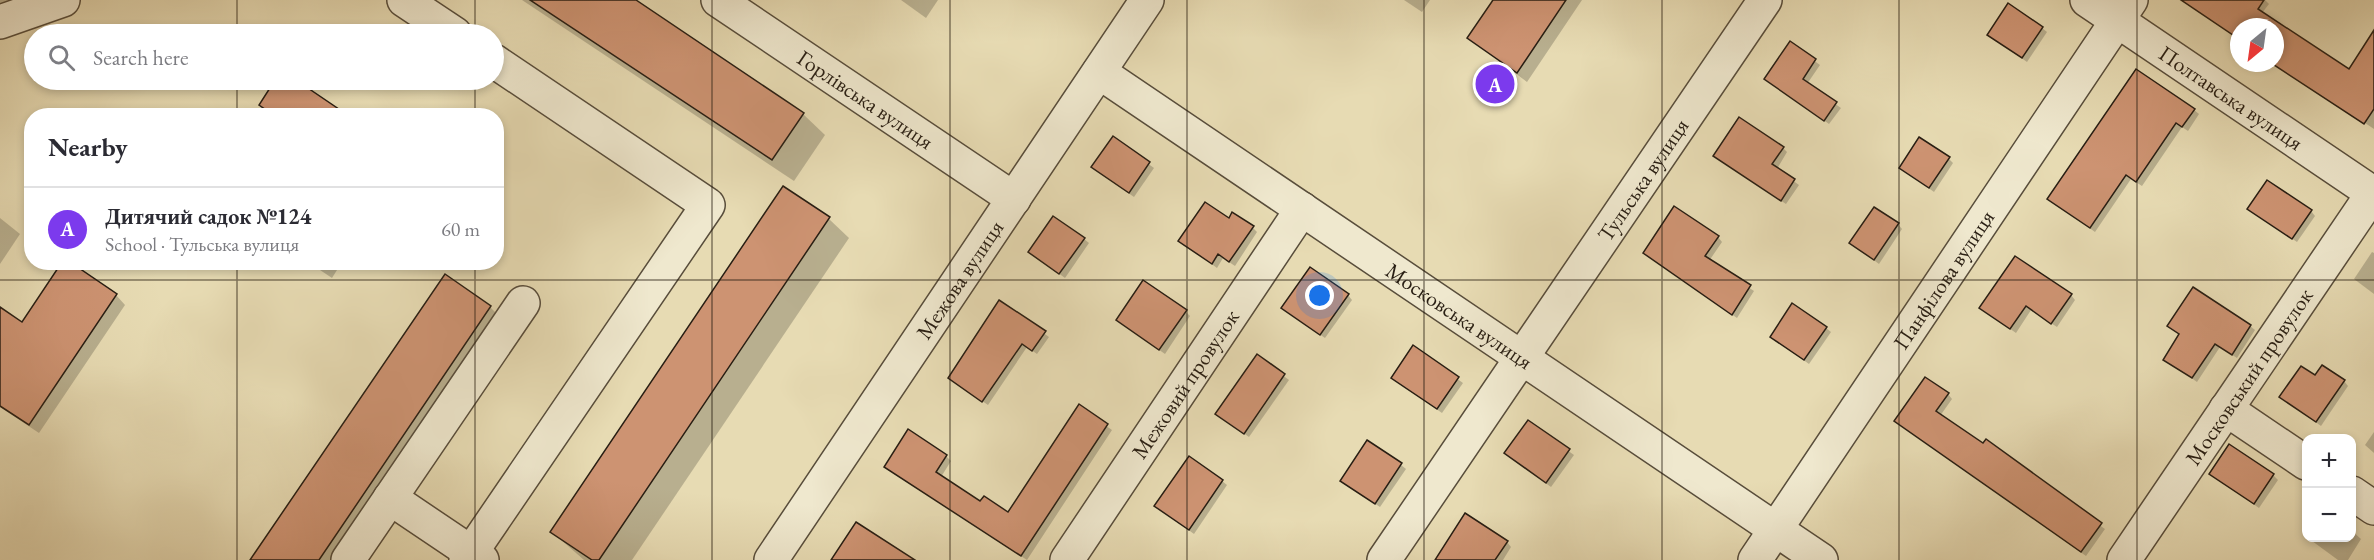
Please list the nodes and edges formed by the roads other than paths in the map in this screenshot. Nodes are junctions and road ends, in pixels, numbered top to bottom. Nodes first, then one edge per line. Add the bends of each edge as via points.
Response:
1 (63, 0) edge
2 (404, 0) edge
3 (1147, 0) edge
4 (1765, 0) edge
5 (2087, 0) edge
6 (733, 4) edge
7 (2124, 10) edge
8 (0, 22) edge
9 (440, 24) edge
10 (504, 68) edge
11 (1099, 72) junction
12 (2373, 193) edge
13 (1014, 199) junction
14 (1302, 209) junction
15 (523, 303) dead end
16 (1521, 357) junction
17 (2226, 410) junction
18 (2302, 460) edge
19 (2356, 496) edge
20 (390, 498) junction
21 (2374, 508) edge
22 (1775, 529) junction
23 (473, 558) edge
24 (776, 558) edge
25 (1817, 559) edge
26 (348, 560) edge
27 (1067, 560) edge
28 (1384, 560) edge
29 (1755, 560) edge
30 (2124, 560) edge

1 - 8 street
2 - 9 street
3 - 11 street, Межова вулиця
4 - 16 street, Тульська вулиця
5 - 7 street, Полтавська вулиця
6 - 13 street, Горлівська вулиця
7 - 12 street, Полтавська вулиця
7 - 22 street, Панфілова вулиця
10 - 23 street via 708,206
11 - 13 street, Межова вулиця
11 - 14 street, Московська вулиця
12 - 17 street, Московський провулок
13 - 24 street, Межова вулиця
14 - 16 street, Московська вулиця
14 - 27 street, Межовий провулок
15 - 20 street
16 - 22 street, Московська вулиця
16 - 28 street, Тульська вулиця
17 - 18 street
17 - 30 street, Московський провулок
19 - 21 street
20 - 23 street
20 - 26 street
22 - 25 street, Московська вулиця
22 - 29 street, Панфілова вулиця

